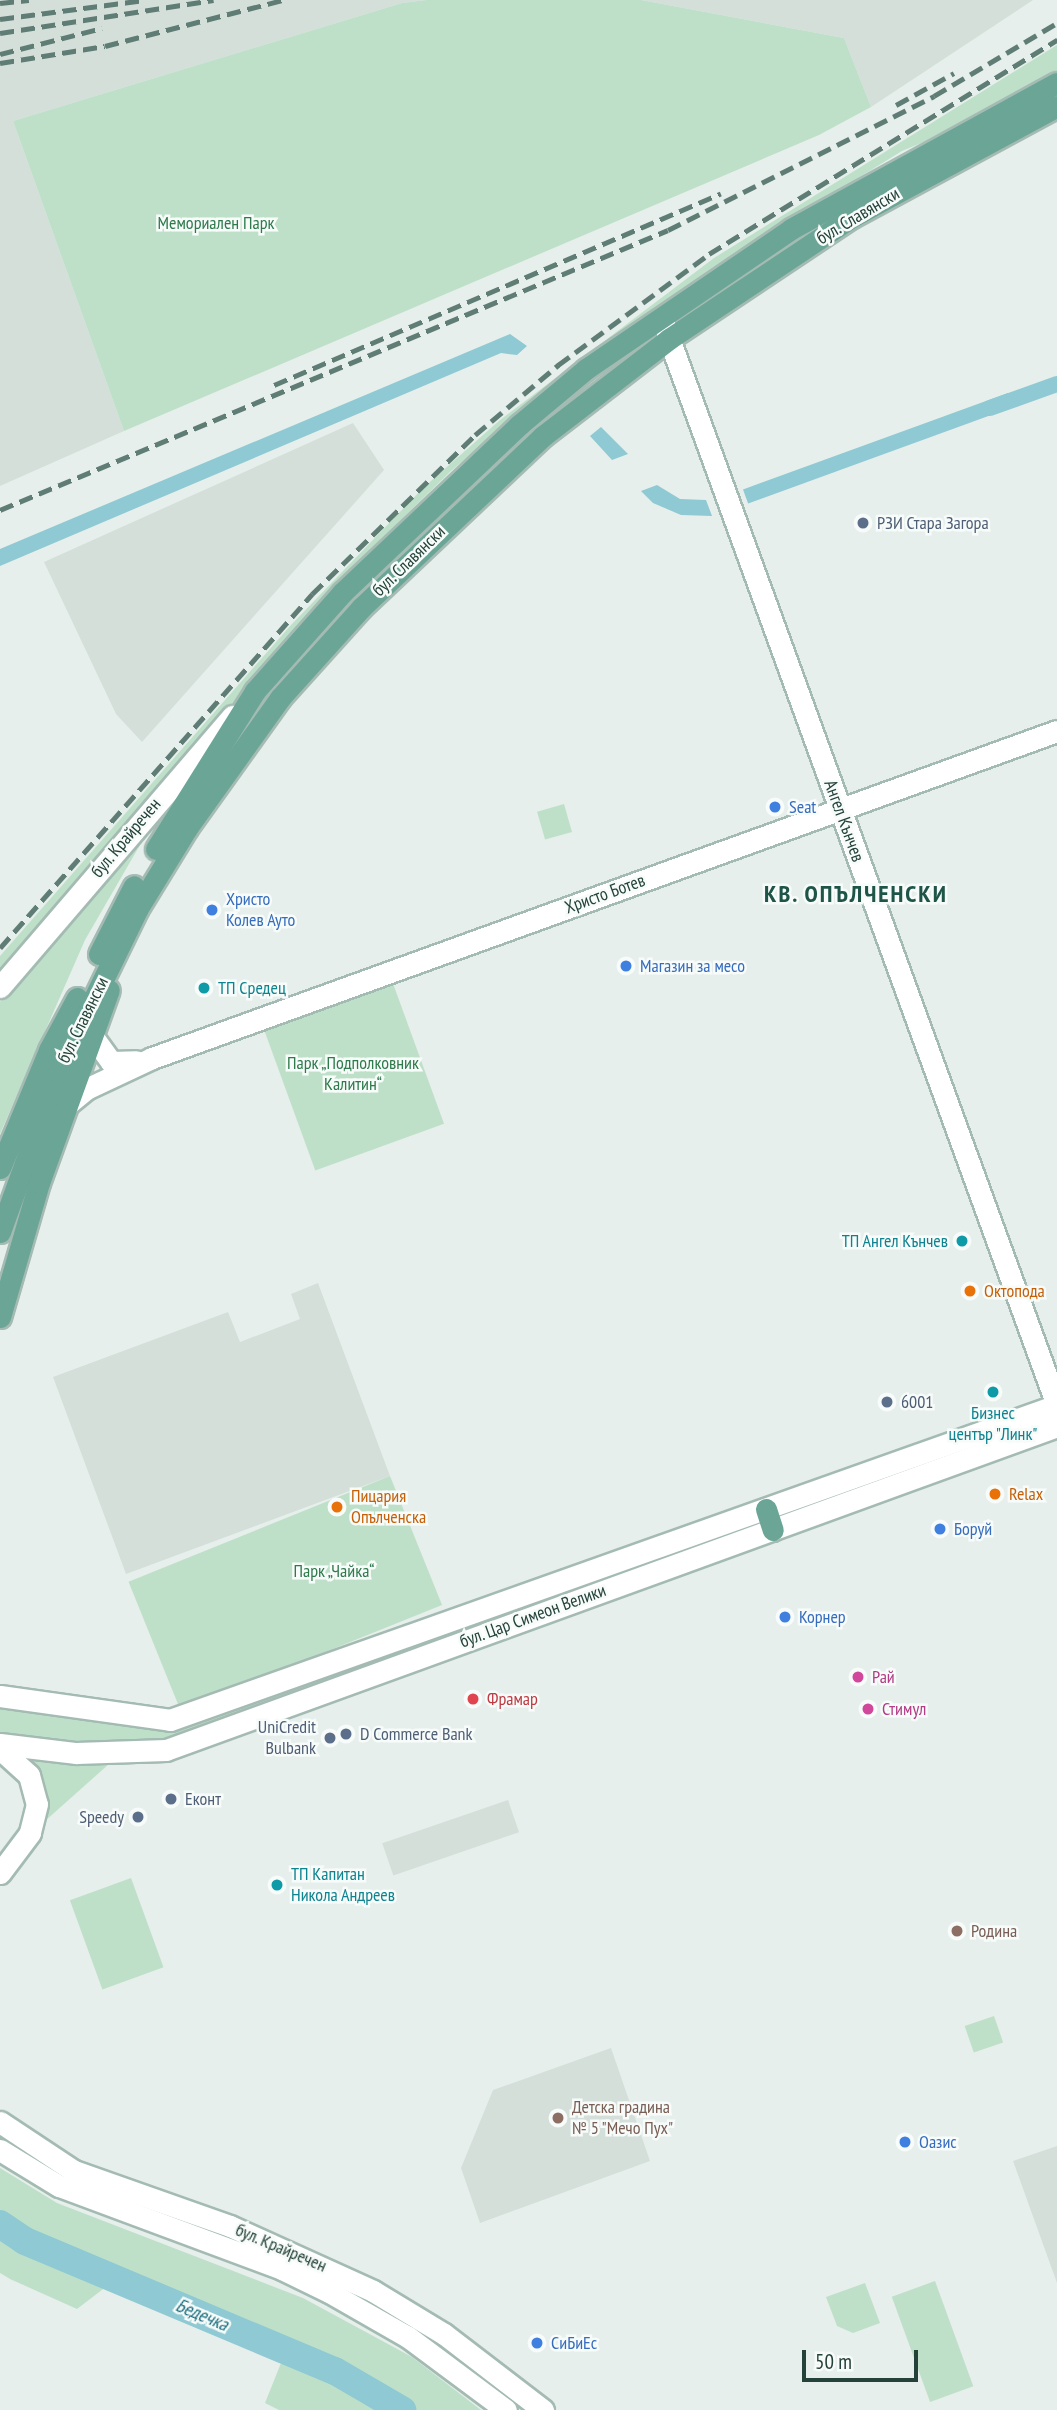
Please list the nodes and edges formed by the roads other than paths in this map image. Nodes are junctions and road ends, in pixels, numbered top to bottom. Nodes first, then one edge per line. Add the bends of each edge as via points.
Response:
1 (1057, 83) edge
2 (1057, 106) edge
3 (661, 316) junction
4 (669, 339) junction
5 (255, 691) junction
6 (1057, 731) edge
7 (839, 809) junction
8 (138, 908) junction
9 (0, 987) edge
10 (93, 1037) junction
11 (152, 1058) junction
12 (69, 1103) junction
13 (0, 1168) edge
14 (0, 1232) edge
15 (0, 1317) edge
16 (1057, 1405) edge
17 (1057, 1426) edge
18 (766, 1508) junction
19 (772, 1530) junction
20 (0, 1696) edge
21 (0, 1746) edge
22 (0, 1872) edge
23 (0, 2122) edge
24 (0, 2150) edge
25 (506, 2410) edge
26 (543, 2410) edge

1 - 3 main road, бул. Славянски via 791,229
2 - 4 main road, бул. Славянски via 852,217
3 - 4 main road, Ангел Кънчев
3 - 5 main road, бул. Славянски via 586,369 459,477 342,593
4 - 7 main road, Ангел Кънчев
4 - 8 main road, бул. Славянски via 543,436 361,608 279,698 187,828
5 - 9 main road, бул. Крайречен
5 - 13 main road, бул. Славянски via 119,912 49,1050
6 - 7 main road, Христо Ботев
7 - 11 main road, Христо Ботев
7 - 16 main road, Ангел Кънчев
8 - 10 main road
8 - 14 main road, бул. Славянски via 58,1072
10 - 11 main road, Христо Ботев via 111,1062
10 - 12 main road
11 - 12 main road, Христо Ботев via 86,1089
12 - 15 main road
16 - 18 main road, бул. Цар Симеон Велики
17 - 19 main road, бул. Цар Симеон Велики
18 - 19 main road
18 - 20 main road, бул. Цар Симеон Велики via 170,1720
19 - 21 main road, бул. Цар Симеон Велики via 166,1750 103,1754
21 - 22 main road via 29,1775 37,1804 30,1833
23 - 26 main road, бул. Крайречен via 74,2171 230,2226 373,2291 444,2334
24 - 25 main road, бул. Крайречен via 59,2186 282,2269 329,2292 408,2337

